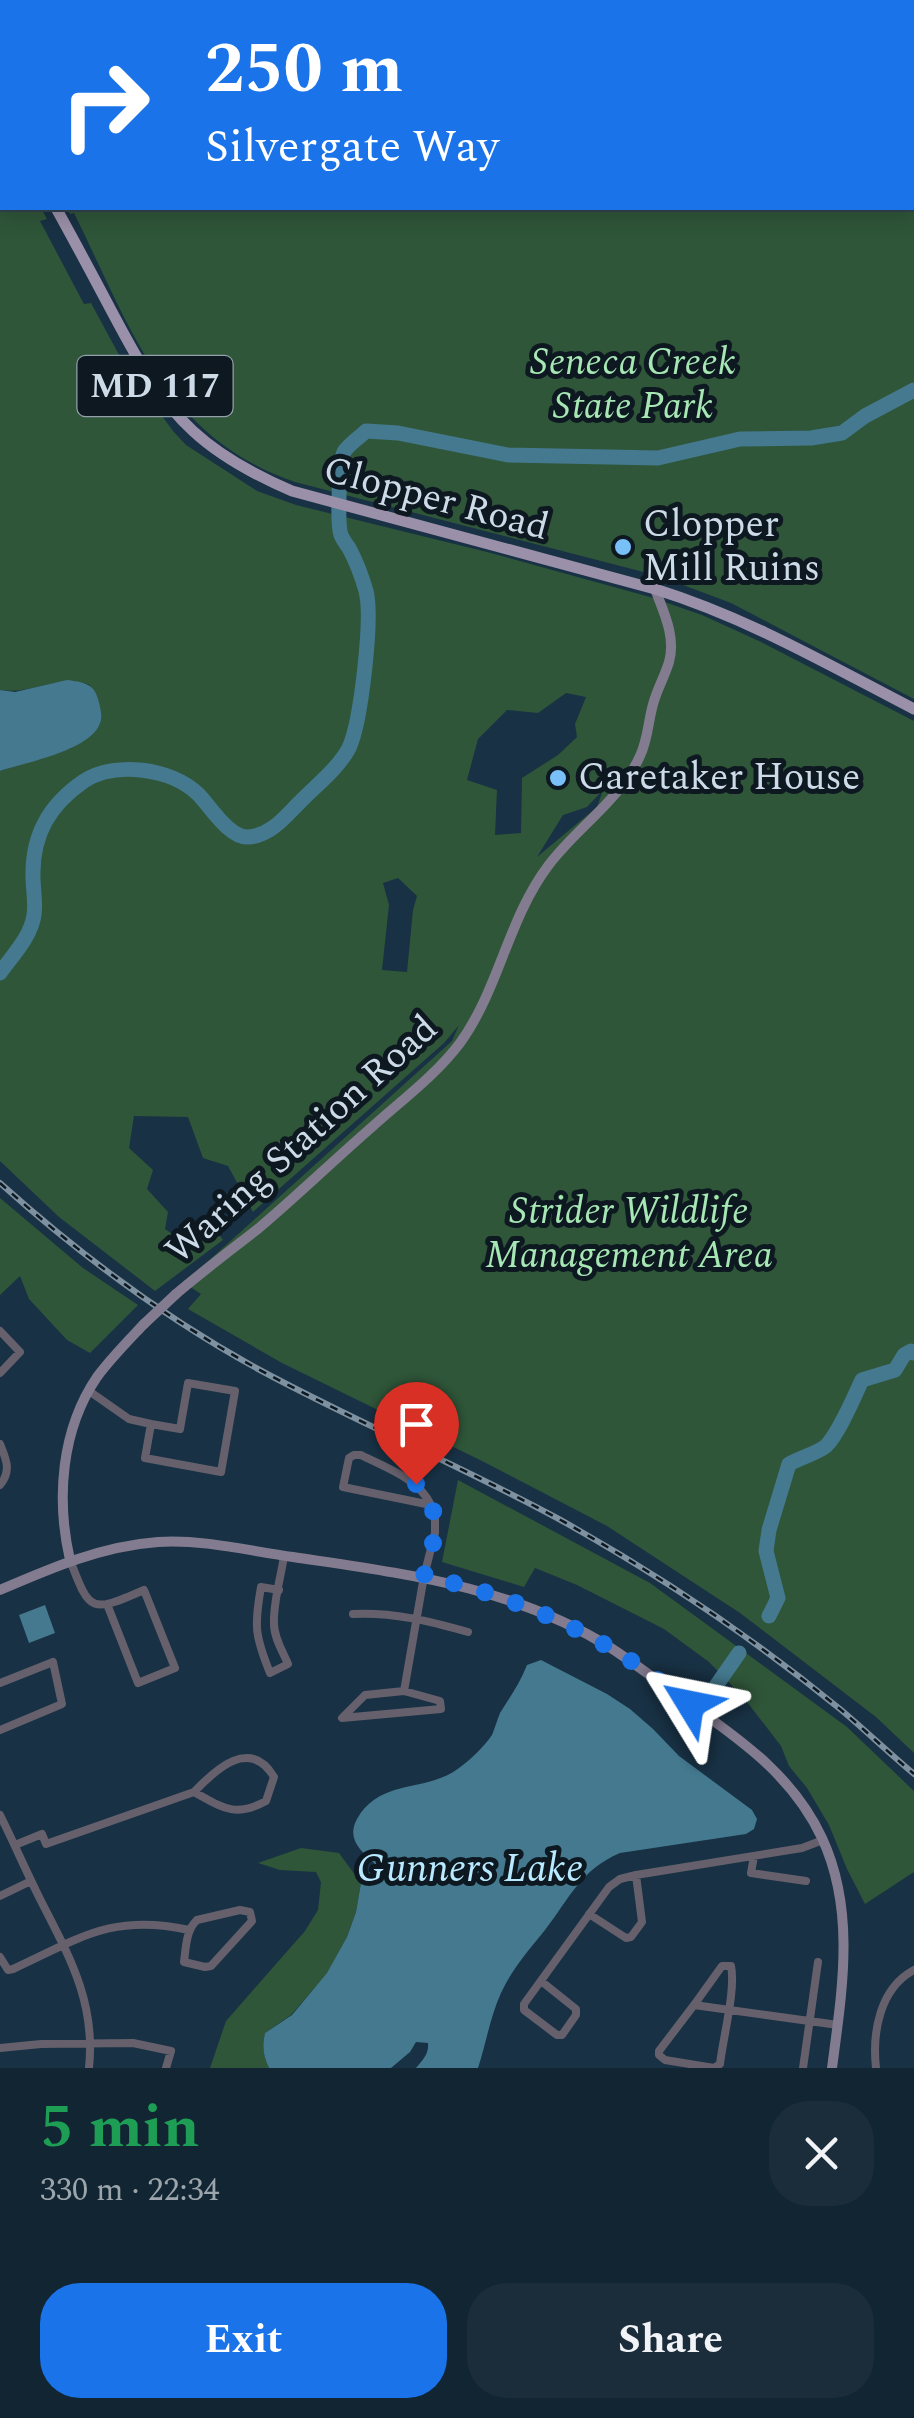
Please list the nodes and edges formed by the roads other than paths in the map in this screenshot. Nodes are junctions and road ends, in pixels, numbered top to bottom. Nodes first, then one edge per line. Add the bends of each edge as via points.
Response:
1 (57, 210) edge
2 (656, 589) junction
3 (914, 710) edge
4 (0, 1331) edge
5 (0, 1373) edge
6 (89, 1390) junction
7 (151, 1424) junction
8 (0, 1444) edge
9 (0, 1485) edge
10 (432, 1505) junction
11 (284, 1556) junction
12 (70, 1560) junction
13 (424, 1576) junction
14 (0, 1590) edge
15 (279, 1590) junction
16 (107, 1604) junction
17 (353, 1614) dead end
18 (416, 1618) junction
19 (468, 1632) dead end
20 (0, 1683) edge
21 (404, 1690) junction
22 (0, 1730) edge
23 (194, 1792) junction
24 (0, 1815) edge
25 (823, 1840) junction
26 (14, 1844) junction
27 (754, 1856) junction
28 (737, 1872) dead end
29 (751, 1873) junction
30 (636, 1875) junction
31 (31, 1880) junction
32 (806, 1882) dead end
33 (0, 1896) edge
34 (589, 1914) junction
35 (189, 1930) junction
36 (64, 1946) junction
37 (0, 1957) edge
38 (818, 1962) dead end
39 (914, 1970) edge
40 (540, 1981) junction
41 (694, 2005) junction
42 (728, 2010) junction
43 (810, 2021) junction
44 (838, 2024) junction
45 (90, 2044) junction
46 (0, 2048) edge
47 (89, 2068) edge
48 (166, 2068) edge
49 (803, 2068) edge
50 (832, 2068) edge
51 (876, 2068) edge

1 - 2 main road, Clopper Road / MD 117 via 171,408 244,467 320,499
2 - 3 main road, Clopper Road / MD 117 via 758,628
2 - 6 street, Waring Station Road, bridge via 671,650 642,753 615,796 540,878 458,1046 260,1227 176,1294
4 - 5 street via 20,1352
6 - 7 street via 129,1419
6 - 12 street, Waring Station Road via 74,1422 62,1483
7 - 7 street via 145,1458 221,1472 235,1391 188,1382 180,1428
8 - 9 street via 8,1473
10 - 10 street via 344,1487 350,1458 361,1455 416,1484
10 - 13 street via 435,1533
11 - 12 street via 180,1542
11 - 13 street
11 - 15 street
12 - 14 street
12 - 16 street via 84,1598
13 - 18 street
13 - 25 street via 498,1596 610,1647 770,1764
15 - 15 street via 274,1624 288,1664 270,1673 256,1616 261,1587
16 - 16 street via 144,1590 175,1668 138,1684
17 - 18 street
18 - 19 street
18 - 21 street
20 - 22 street via 53,1662 62,1704
21 - 21 street via 440,1702 441,1709 342,1718 365,1695
23 - 23 street via 239,1811 266,1801 274,1777 248,1758 218,1768
23 - 26 street via 46,1844 42,1834
24 - 26 street
25 - 27 street
25 - 44 street via 844,1928
26 - 31 street
27 - 29 street
27 - 30 street
28 - 29 street
29 - 32 street
30 - 34 street via 608,1887
30 - 34 street via 642,1922 631,1937
31 - 33 street
31 - 36 street
34 - 40 street
35 - 35 street via 184,1962 205,1968 253,1916 240,1910 197,1920
35 - 36 street via 121,1925
36 - 37 street via 8,1970
36 - 45 street via 86,2001
38 - 43 street
39 - 51 street via 894,1984 880,2016
40 - 40 street via 524,2010 562,2035 576,2009
41 - 42 street
41 - 42 street via 725,1965 732,1968
41 - 42 street via 660,2051 665,2060 718,2066
42 - 43 street
43 - 44 street
43 - 49 street
44 - 50 street
45 - 46 street
45 - 47 street
45 - 48 street via 166,2048

